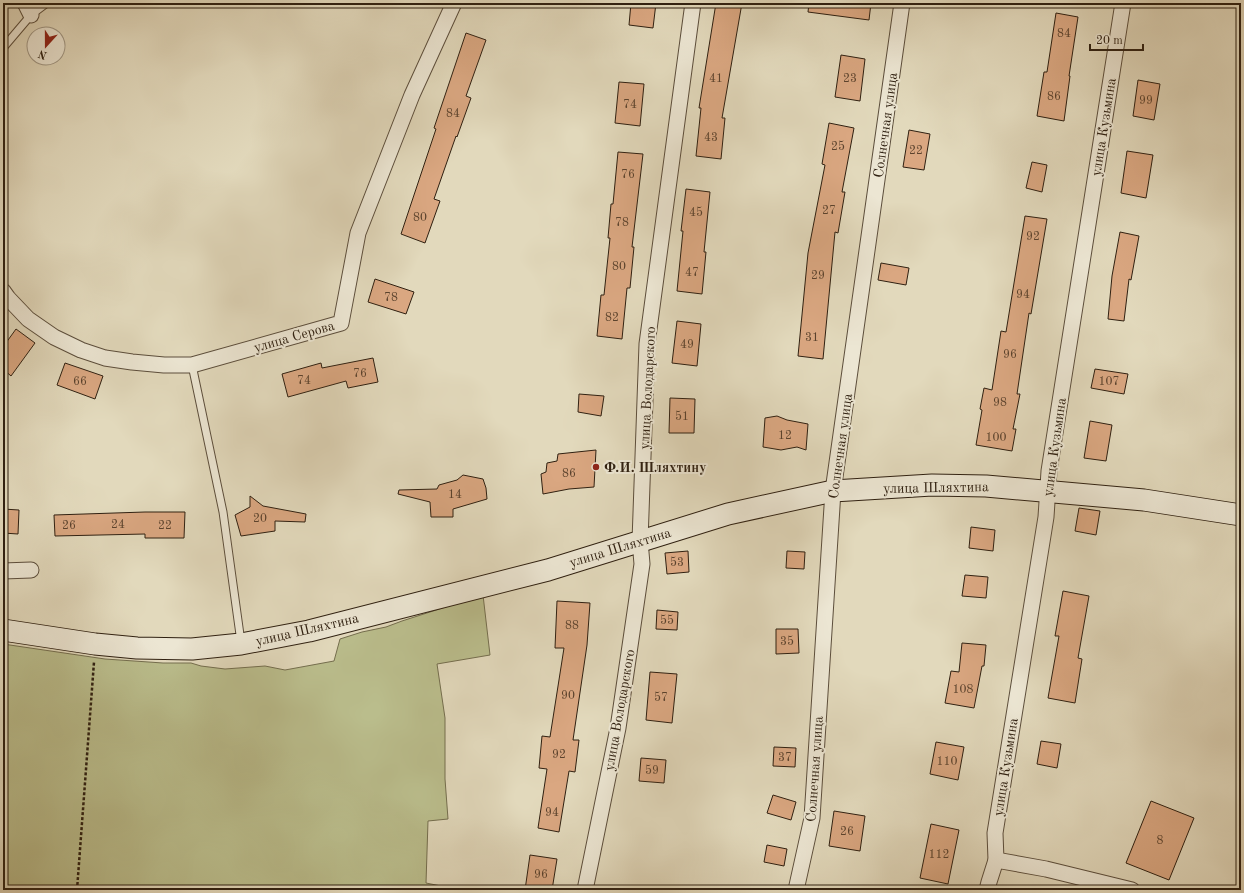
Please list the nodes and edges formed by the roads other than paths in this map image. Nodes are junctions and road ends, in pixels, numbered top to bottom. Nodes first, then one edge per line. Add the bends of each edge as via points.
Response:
1 (47, 3) edge
2 (454, 3) edge
3 (693, 3) edge
4 (902, 3) edge
5 (1122, 3) edge
6 (28, 9) edge
7 (3, 48) edge
8 (3, 291) edge
9 (192, 365) junction
10 (1047, 490) junction
11 (833, 491) junction
12 (1241, 514) edge
13 (640, 541) junction
14 (31, 570) dead end
15 (3, 571) edge
16 (3, 630) edge
17 (241, 644) junction
18 (996, 860) junction
19 (585, 890) edge
20 (796, 890) edge
21 (987, 890) edge
22 (1132, 890) edge

1 - 6 lane
2 - 9 street, улица Серова via 412,94 358,233 341,323
3 - 13 street, улица Володарского via 647,344
4 - 11 street, Солнечная улица
5 - 10 street, улица Кузьмина
6 - 7 lane
8 - 9 street, улица Серова via 28,319 54,337 81,350 105,358 126,361
9 - 17 lane via 223,512
10 - 11 main road, улица Шляхтина via 932,485
10 - 12 main road, улица Шляхтина
10 - 18 street, улица Кузьмина via 1046,517 994,833
11 - 13 main road, улица Шляхтина via 728,514
11 - 20 street, Солнечная улица via 812,818
13 - 17 main road, улица Шляхтина via 548,570 309,631
13 - 19 street, улица Володарского via 642,564 618,728
14 - 15 street
16 - 17 main road, улица Шляхтина via 138,648 192,648
18 - 21 street, улица Кузьмина
18 - 22 street via 1046,868

